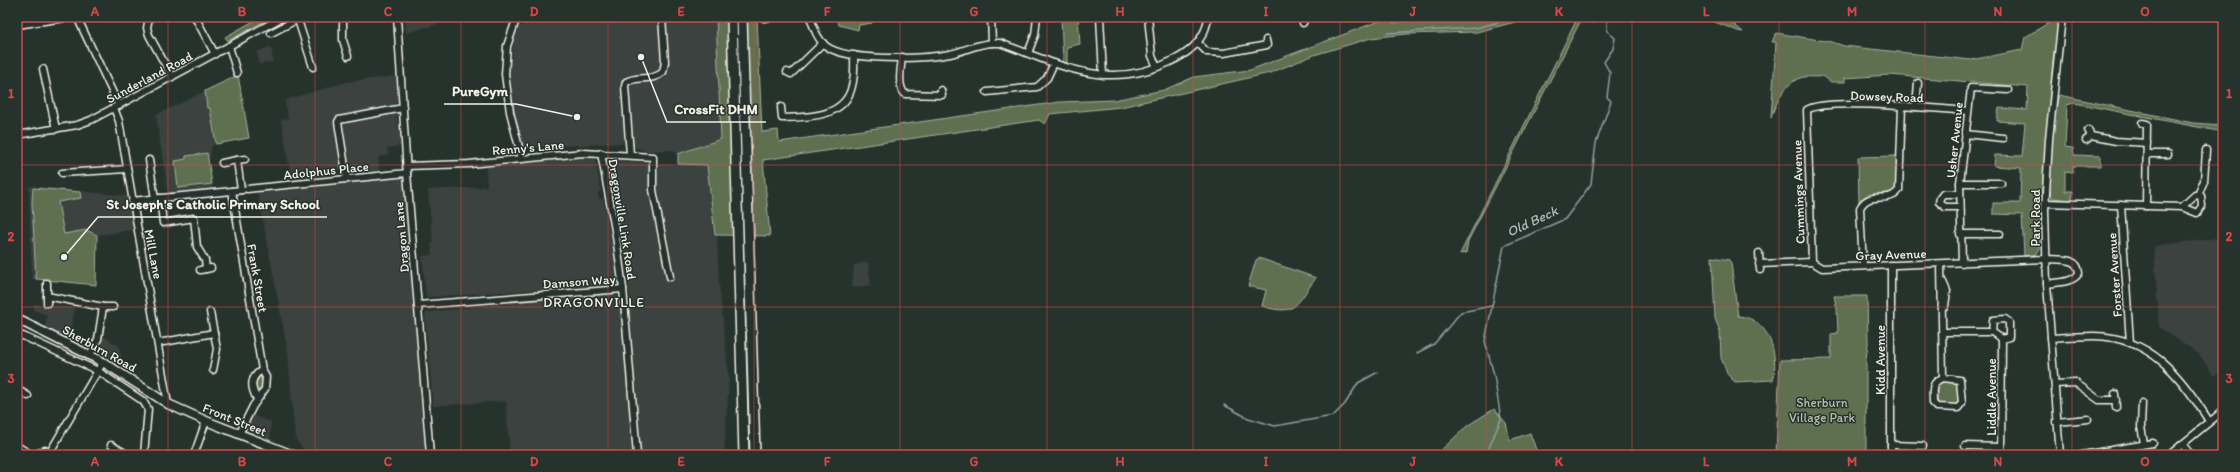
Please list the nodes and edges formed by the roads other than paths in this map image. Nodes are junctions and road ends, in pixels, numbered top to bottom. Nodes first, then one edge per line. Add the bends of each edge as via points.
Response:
1 (71, 17) edge
2 (77, 17) edge
3 (149, 17) edge
4 (195, 17) edge
5 (283, 17) edge
6 (343, 17) edge
7 (397, 17) edge
8 (516, 17) edge
9 (662, 17) edge
10 (732, 17) edge
11 (742, 17) edge
12 (772, 17) edge
13 (810, 17) edge
14 (992, 17) edge
15 (1037, 17) edge
16 (1100, 17) edge
17 (1148, 17) edge
18 (1208, 17) edge
19 (2062, 17) edge
20 (299, 18) edge
21 (764, 18) dead end
22 (17, 25) edge
23 (271, 33) dead end
24 (1266, 40) dead end
25 (823, 43) junction
26 (992, 43) junction
27 (1198, 43) junction
28 (229, 46) junction
29 (1028, 53) junction
30 (215, 54) junction
31 (854, 55) junction
32 (348, 56) dead end
33 (902, 57) junction
34 (1054, 63) junction
35 (313, 67) dead end
36 (1157, 67) junction
37 (43, 69) dead end
38 (787, 72) dead end
39 (237, 73) dead end
40 (1102, 76) junction
41 (172, 77) junction
42 (1918, 83) dead end
43 (941, 90) dead end
44 (2008, 90) dead end
45 (987, 92) dead end
46 (1902, 106) junction
47 (116, 107) junction
48 (782, 107) dead end
49 (1916, 107) junction
50 (403, 108) junction
51 (1807, 110) joint
52 (1967, 111) junction
53 (2142, 123) dead end
54 (56, 129) junction
55 (1965, 134) junction
56 (17, 135) edge
57 (2088, 135) dead end
58 (2003, 138) dead end
59 (2148, 143) junction
60 (2206, 150) dead end
61 (601, 153) junction
62 (2148, 154) junction
63 (2168, 154) dead end
64 (630, 155) junction
65 (245, 159) dead end
66 (522, 159) junction
67 (149, 160) dead end
68 (237, 160) junction
69 (222, 163) dead end
70 (406, 166) junction
71 (127, 168) junction
72 (62, 173) dead end
73 (406, 173) junction
74 (347, 179) junction
75 (2001, 182) dead end
76 (1960, 183) junction
77 (243, 190) junction
78 (232, 191) junction
79 (1960, 194) junction
80 (2198, 195) junction
81 (157, 198) junction
82 (132, 201) junction
83 (2045, 203) junction
84 (2121, 205) junction
85 (2146, 206) junction
86 (1959, 207) junction
87 (2182, 207) junction
88 (1960, 234) junction
89 (2000, 234) dead end
90 (1759, 252) dead end
91 (2046, 259) junction
92 (1812, 262) junction
93 (1962, 263) junction
94 (1941, 264) junction
95 (1863, 266) junction
96 (1891, 266) junction
97 (1822, 268) joint
98 (206, 269) dead end
99 (670, 277) dead end
100 (47, 283) dead end
101 (2047, 284) junction
102 (623, 289) junction
103 (418, 305) junction
104 (103, 307) junction
105 (113, 307) dead end
106 (210, 312) dead end
107 (17, 318) edge
108 (1943, 332) junction
109 (1992, 332) junction
110 (214, 333) junction
111 (17, 335) edge
112 (2002, 338) junction
113 (2051, 338) junction
114 (158, 343) junction
115 (2130, 343) junction
116 (90, 355) junction
117 (103, 362) junction
118 (213, 370) dead end
119 (262, 370) junction
120 (98, 371) junction
121 (1943, 378) junction
122 (2055, 384) junction
123 (17, 389) edge
124 (28, 396) dead end
125 (257, 399) junction
126 (2142, 403) dead end
127 (168, 404) junction
128 (2116, 407) dead end
129 (2223, 411) edge
130 (2088, 419) dead end
131 (206, 421) junction
132 (2209, 421) junction
133 (2057, 422) junction
134 (239, 434) junction
135 (2144, 443) junction
136 (2153, 443) dead end
137 (2182, 444) junction
138 (111, 445) dead end
139 (1891, 445) junction
140 (1922, 445) dead end
141 (17, 446) edge
142 (1965, 446) dead end
143 (2001, 447) junction
144 (51, 453) edge
145 (2094, 454) edge
146 (33, 455) edge
147 (128, 455) edge
148 (144, 455) edge
149 (194, 455) edge
150 (293, 455) edge
151 (430, 455) edge
152 (637, 455) edge
153 (744, 455) edge
154 (755, 455) edge
155 (1891, 455) edge
156 (2001, 455) edge
157 (2060, 455) edge
158 (2082, 455) edge
159 (2169, 455) edge
160 (2191, 455) edge

1 - 22 street
2 - 47 street, Mill Lane
3 - 41 street via 149,35
4 - 30 street
5 - 28 street, Sunderland Road
6 - 32 street via 343,40
7 - 50 street, Dragon Lane
8 - 66 street via 507,46 505,74 510,112
9 - 64 street via 665,62 663,72 656,77 630,80 625,86
10 - 153 highway
11 - 154 highway
12 - 21 street
13 - 25 street
14 - 26 street
15 - 29 street via 1035,35
16 - 40 street
17 - 36 street via 1152,56
18 - 27 street
19 - 83 street, Park Road via 2046,168
20 - 23 street
20 - 35 street
24 - 27 street via 1267,45 1217,53 1207,52
25 - 31 street via 835,52
25 - 38 street via 791,74
26 - 29 street
26 - 33 street via 950,54
27 - 36 street via 1180,57
28 - 30 street, Sunderland Road
28 - 39 street
29 - 34 street
30 - 41 street, Sunderland Road
31 - 33 street
31 - 48 street via 853,85 839,108 813,116 782,118
33 - 43 street via 901,84 905,94 942,95
34 - 40 street
34 - 45 street via 1047,78 1037,87
36 - 40 street via 1138,74
37 - 54 street
41 - 47 street, Sunderland Road
42 - 49 street
44 - 52 street, Usher Avenue via 1970,88
46 - 49 street, Dowsey Road
46 - 51 street, Dowsey Road via 1827,106
46 - 95 street via 1899,190 1890,196 1864,200 1860,208
47 - 54 street, Sunderland Road via 85,122
47 - 71 street, Mill Lane
49 - 52 street, Dowsey Road
50 - 70 street, Dragon Lane
50 - 74 street via 339,120
51 - 92 street, Cummings Avenue
52 - 55 street, Usher Avenue
53 - 59 street via 2147,124
54 - 56 street, Sunderland Road
55 - 58 street
55 - 76 street, Usher Avenue
57 - 59 street via 2116,141
59 - 62 street
60 - 80 street via 2204,181
61 - 64 street, Renny's Lane
61 - 66 street, Renny's Lane
61 - 102 street, Dragonville Link Road
62 - 63 street
62 - 85 street
64 - 99 street, Renny's Lane via 653,157 653,190
65 - 68 street
66 - 70 street, Renny's Lane
67 - 81 street
68 - 69 street
68 - 77 street
70 - 73 street, Dragon Lane
71 - 72 street
71 - 82 street, Mill Lane
73 - 74 street, Adolphus Place
73 - 103 street, Dragon Lane
74 - 77 street, Adolphus Place
75 - 76 street
76 - 79 street, Usher Avenue
77 - 78 street
78 - 81 street
78 - 119 street, Frank Street
79 - 86 street, Usher Avenue
79 - 86 street, Usher Avenue via 1943,194 1939,202 1945,207
80 - 87 street via 2189,198
80 - 87 street via 2201,196 2202,206 2197,213
81 - 82 street
81 - 98 street via 163,227 197,217 196,247
82 - 114 street, Mill Lane
83 - 84 street
83 - 91 street, Park Road
84 - 85 street
84 - 115 street, Forster Avenue
85 - 87 street
86 - 88 street, Usher Avenue
88 - 89 street
88 - 93 street, Usher Avenue
90 - 92 street via 1760,267
91 - 93 street, Gray Avenue
91 - 101 street, Park Road
91 - 101 street, Gray Avenue via 2072,260 2079,273 2071,280
92 - 97 street, Cummings Avenue
93 - 94 street, Gray Avenue
94 - 96 street, Gray Avenue
94 - 108 street
95 - 96 street, Gray Avenue
95 - 97 street, Gray Avenue
96 - 139 street, Kidd Avenue
100 - 104 street via 47,299 78,301
101 - 113 street, Park Road
102 - 103 street, Damson Way
102 - 152 street, Damson Way
103 - 151 street, Dragon Lane
104 - 105 street
104 - 116 street via 98,339
106 - 110 street
107 - 116 main road, Sherburn Road
108 - 109 street
108 - 121 street
109 - 112 street
109 - 112 street, Liddle Avenue via 1993,320 2005,319 2010,322 2009,337
110 - 114 street
110 - 118 street via 217,349
111 - 120 street
112 - 143 street, Liddle Avenue
113 - 115 street via 2094,336
113 - 122 street, Park Road
114 - 127 street, Mill Lane
115 - 132 street via 2143,348 2168,365
116 - 117 main road, Sherburn Road
117 - 120 street
117 - 127 main road, Sherburn Road
119 - 125 street, Frank Street via 266,377 265,389
119 - 125 street via 253,379 253,392
120 - 144 street
120 - 148 street via 143,401 148,409
121 - 121 street via 1960,380 1962,403 1958,408 1938,407 1934,403 1933,384
122 - 128 street via 2076,383 2099,400 2116,397
122 - 133 street, Park Road
123 - 124 street
125 - 134 street, Frank Street
126 - 135 street via 2141,426
127 - 131 main road, Front Street
129 - 132 street
130 - 133 street
131 - 134 main road, Front Street
131 - 149 street
132 - 137 street
133 - 157 street, Park Road
134 - 150 main road, Front Street
135 - 136 street
135 - 145 street
137 - 159 street
137 - 160 street
138 - 147 street
139 - 140 street
139 - 155 street, Kidd Avenue
141 - 146 street
142 - 143 street
143 - 156 street, Liddle Avenue
144 - 146 street via 40,450
145 - 158 street

